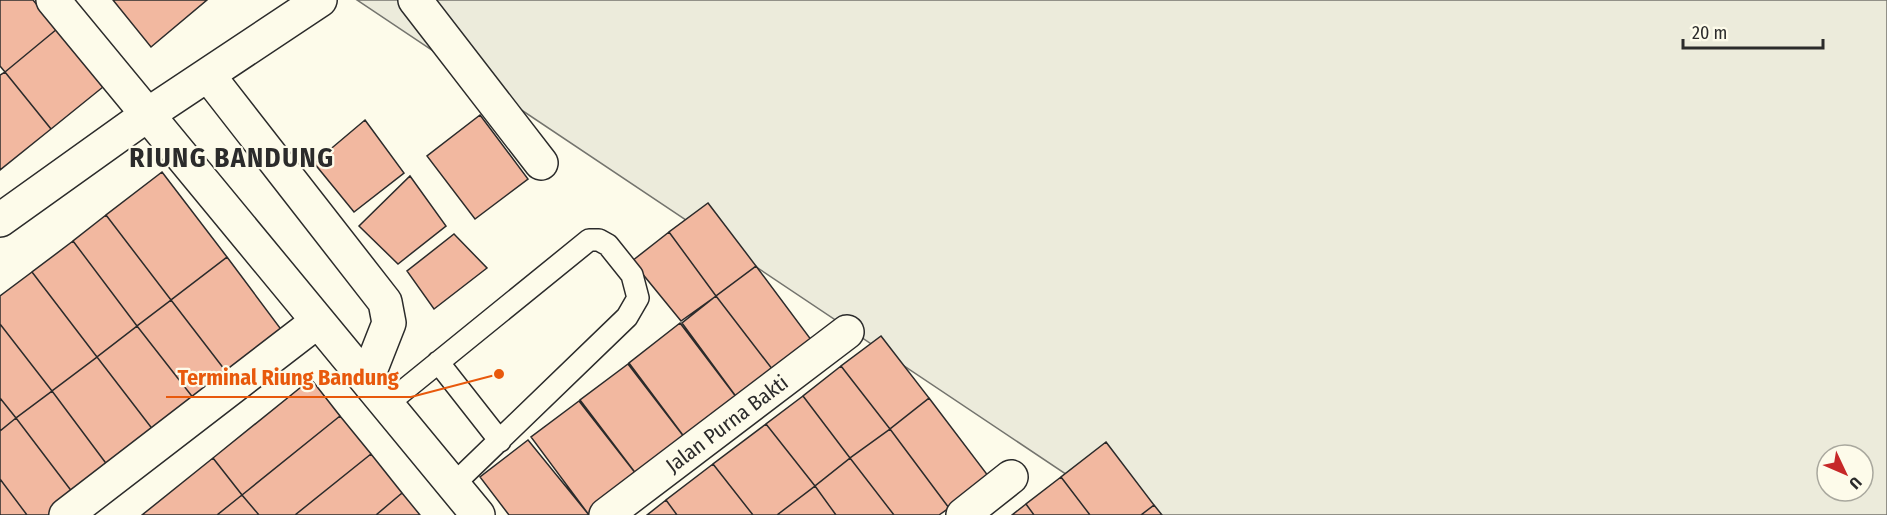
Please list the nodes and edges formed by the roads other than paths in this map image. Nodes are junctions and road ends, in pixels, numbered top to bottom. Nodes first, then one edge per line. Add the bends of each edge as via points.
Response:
1 (53, 0) edge
2 (320, 0) edge
3 (415, 0) edge
4 (208, 75) junction
5 (147, 115) junction
6 (541, 163) dead end
7 (0, 220) edge
8 (318, 321) junction
9 (847, 332) dead end
10 (438, 362) junction
11 (377, 392) junction
12 (500, 441) junction
13 (1011, 477) dead end
14 (453, 485) junction
15 (87, 509) edge
16 (478, 515) edge
17 (606, 515) edge
18 (963, 515) edge

1 - 5 street
2 - 4 street
3 - 6 street
4 - 5 street
4 - 11 street via 385,302 389,323
5 - 7 street
5 - 8 street
8 - 11 street
8 - 15 street
9 - 17 street, Jalan Purna Bakti
10 - 11 lane
10 - 12 lane
10 - 12 lane via 589,240 608,245 632,275 638,297 627,317
11 - 14 street
12 - 14 lane
13 - 18 street
14 - 16 street

